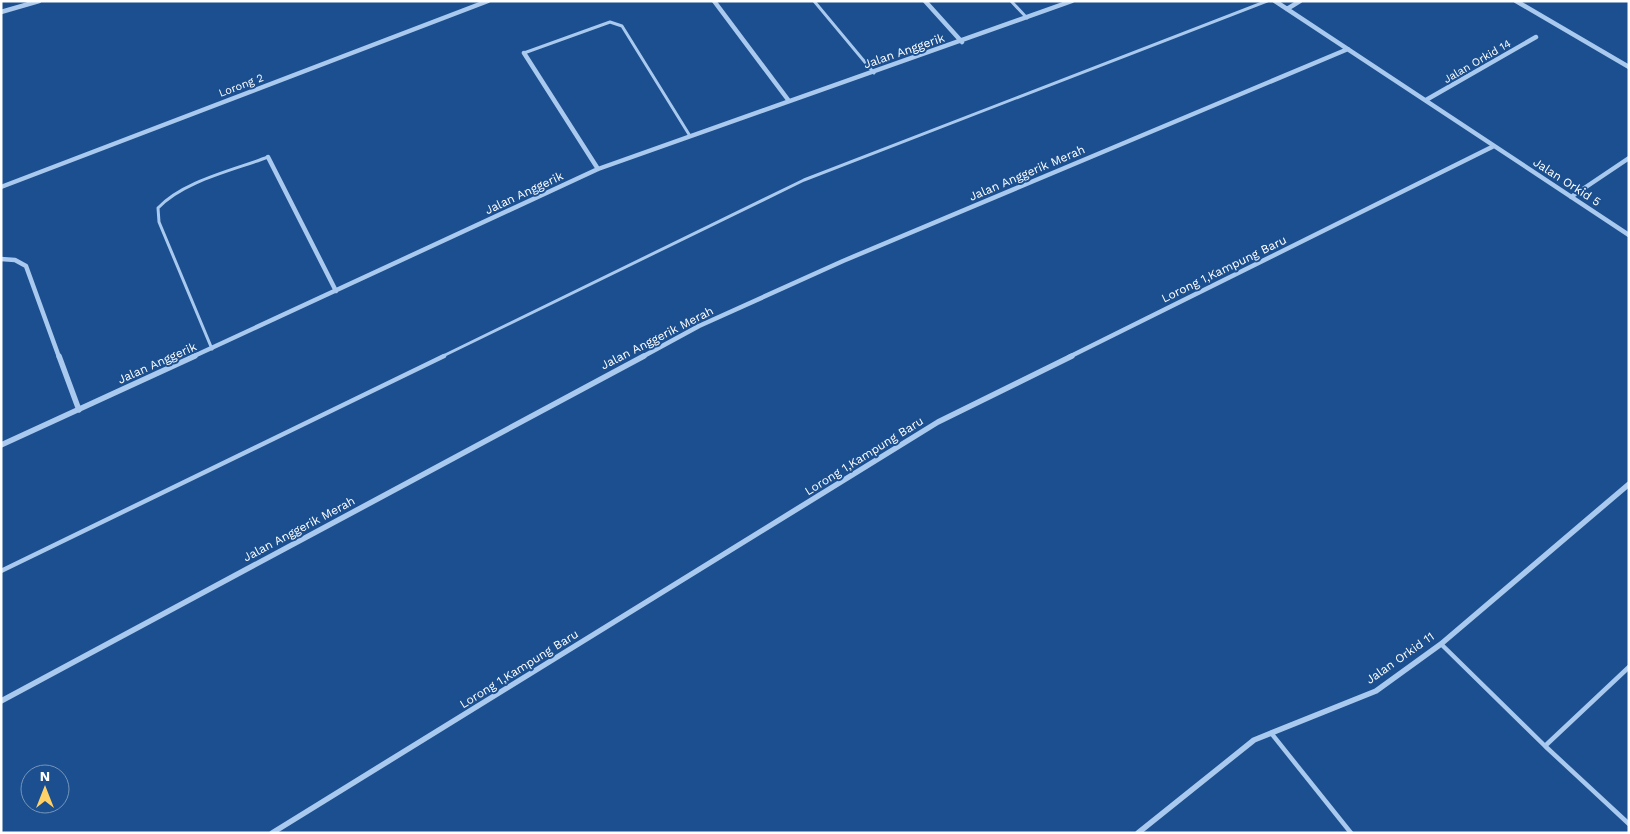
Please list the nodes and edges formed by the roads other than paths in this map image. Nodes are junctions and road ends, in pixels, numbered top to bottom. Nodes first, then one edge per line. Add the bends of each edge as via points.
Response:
1 (16, 1) edge
2 (38, 1) edge
3 (488, 1) edge
4 (714, 1) edge
5 (814, 1) edge
6 (925, 1) edge
7 (1011, 1) edge
8 (1072, 1) edge
9 (1267, 1) edge
10 (1275, 1) edge
11 (1300, 1) edge
12 (1516, 1) edge
13 (18, 7) junction
14 (1287, 8) junction
15 (1, 12) edge
16 (1027, 18) junction
17 (1536, 37) dead end
18 (962, 42) junction
19 (1348, 49) junction
20 (524, 53) joint
21 (1629, 67) edge
22 (874, 73) junction
23 (1426, 100) junction
24 (789, 101) junction
25 (690, 136) junction
26 (1494, 146) junction
27 (268, 158) joint
28 (1629, 158) edge
29 (598, 169) junction
30 (1, 187) edge
31 (1571, 197) junction
32 (1629, 235) edge
33 (1, 259) edge
34 (336, 291) junction
35 (212, 349) junction
36 (80, 410) junction
37 (1, 445) edge
38 (1629, 484) edge
39 (1, 571) edge
40 (1441, 644) junction
41 (1629, 667) edge
42 (1, 701) edge
43 (1271, 733) junction
44 (1545, 746) junction
45 (1629, 824) edge
46 (272, 833) edge
47 (1138, 833) edge
48 (1351, 833) edge

1 - 13 street
2 - 13 street
3 - 30 street, Lorong 2
4 - 24 street
5 - 22 lane
6 - 18 street
7 - 16 lane
8 - 16 street, Jalan Anggerik
9 - 39 lane via 804,180
10 - 14 street, Jalan Orkid 5
11 - 14 street
12 - 21 street
13 - 15 street
14 - 19 street, Jalan Orkid 5
16 - 18 street, Jalan Anggerik
17 - 23 street, Jalan Orkid 14
18 - 22 street, Jalan Anggerik
19 - 23 street, Jalan Orkid 5
19 - 42 street, Jalan Anggerik Merah via 843,261 699,326
20 - 25 lane via 610,22 622,26
20 - 29 street
22 - 24 street, Jalan Anggerik
23 - 26 street, Jalan Orkid 5
24 - 25 street, Jalan Anggerik
25 - 29 street, Jalan Anggerik
26 - 31 street, Jalan Orkid 5
26 - 46 street, Lorong 1,Kampung Baru via 938,422
27 - 34 street
27 - 35 lane via 190,186 169,196 158,208 159,222
28 - 31 street
29 - 34 street, Jalan Anggerik
31 - 32 street, Jalan Orkid 5
33 - 36 street via 15,260 26,266
34 - 35 street, Jalan Anggerik
35 - 36 street, Jalan Anggerik
36 - 37 street, Jalan Anggerik
38 - 40 street, Jalan Orkid 11
40 - 43 street, Jalan Orkid 11 via 1376,691
40 - 44 lane
41 - 44 lane
43 - 47 street, Jalan Orkid 11 via 1254,740
43 - 48 lane
44 - 45 lane

